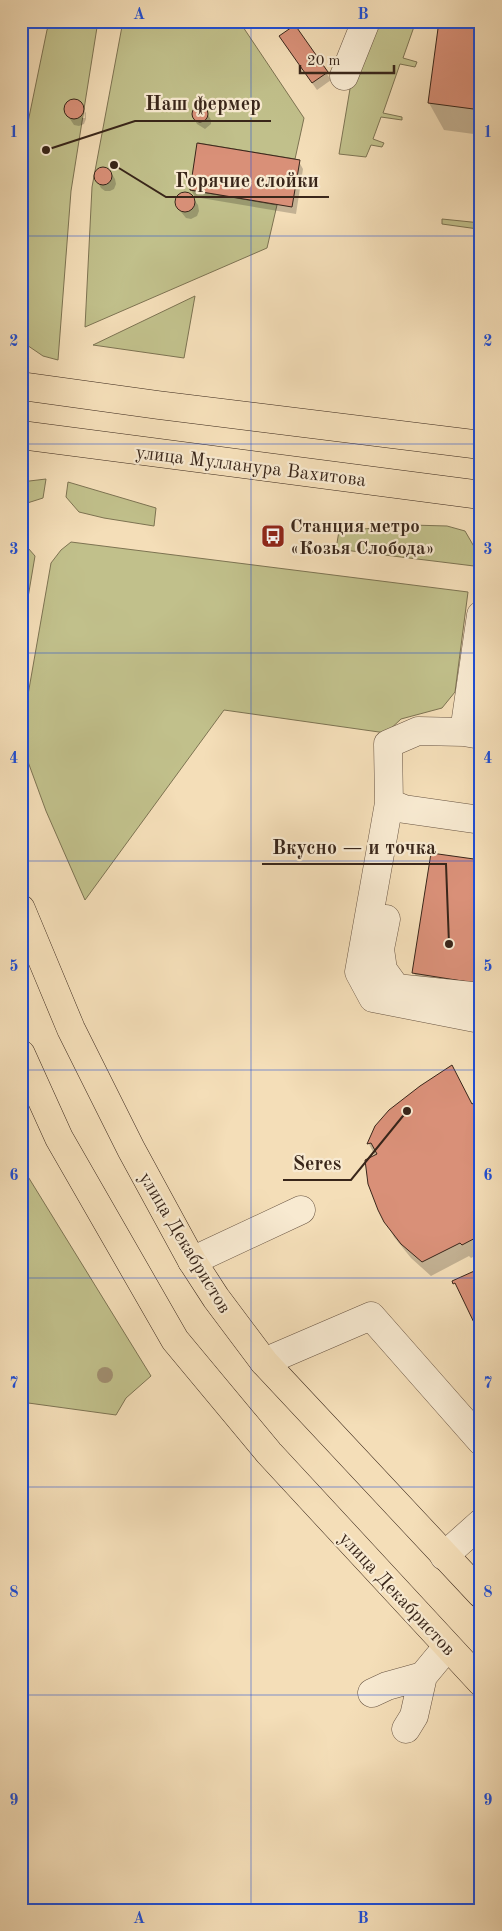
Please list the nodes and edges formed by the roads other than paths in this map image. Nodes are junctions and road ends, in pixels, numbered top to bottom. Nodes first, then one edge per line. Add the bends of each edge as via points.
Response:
1 (366, 21) edge
2 (344, 76) dead end
3 (21, 386) edge
4 (21, 435) edge
5 (481, 445) edge
6 (480, 500) edge
7 (481, 614) edge
8 (472, 734) edge
9 (397, 806) junction
10 (481, 820) edge
11 (21, 909) edge
12 (481, 998) edge
13 (481, 1015) edge
14 (21, 1054) edge
15 (301, 1210) dead end
16 (192, 1261) junction
17 (264, 1362) junction
18 (481, 1442) edge
19 (481, 1523) edge
20 (444, 1556) junction
21 (481, 1594) edge
22 (447, 1647) junction
23 (423, 1676) junction
24 (481, 1682) edge
25 (372, 1693) dead end
26 (406, 1729) dead end

1 - 2 street
3 - 5 main road
4 - 6 main road, улица Мулланура Вахитова
7 - 8 street
8 - 9 street via 418,731 388,744
9 - 10 street
9 - 12 street via 380,949 383,970 396,988
9 - 13 street via 358,972 373,998 475,1018
11 - 16 main road, улица Декабристов via 71,1029
14 - 22 main road, улица Декабристов via 59,1138 175,1340 269,1453
15 - 16 street
16 - 17 main road, улица Декабристов
17 - 18 street via 371,1316
17 - 20 main road, улица Декабристов
19 - 20 street
20 - 21 main road, улица Декабристов
22 - 23 street
22 - 24 main road, улица Декабристов
23 - 25 street
23 - 26 street via 414,1716

